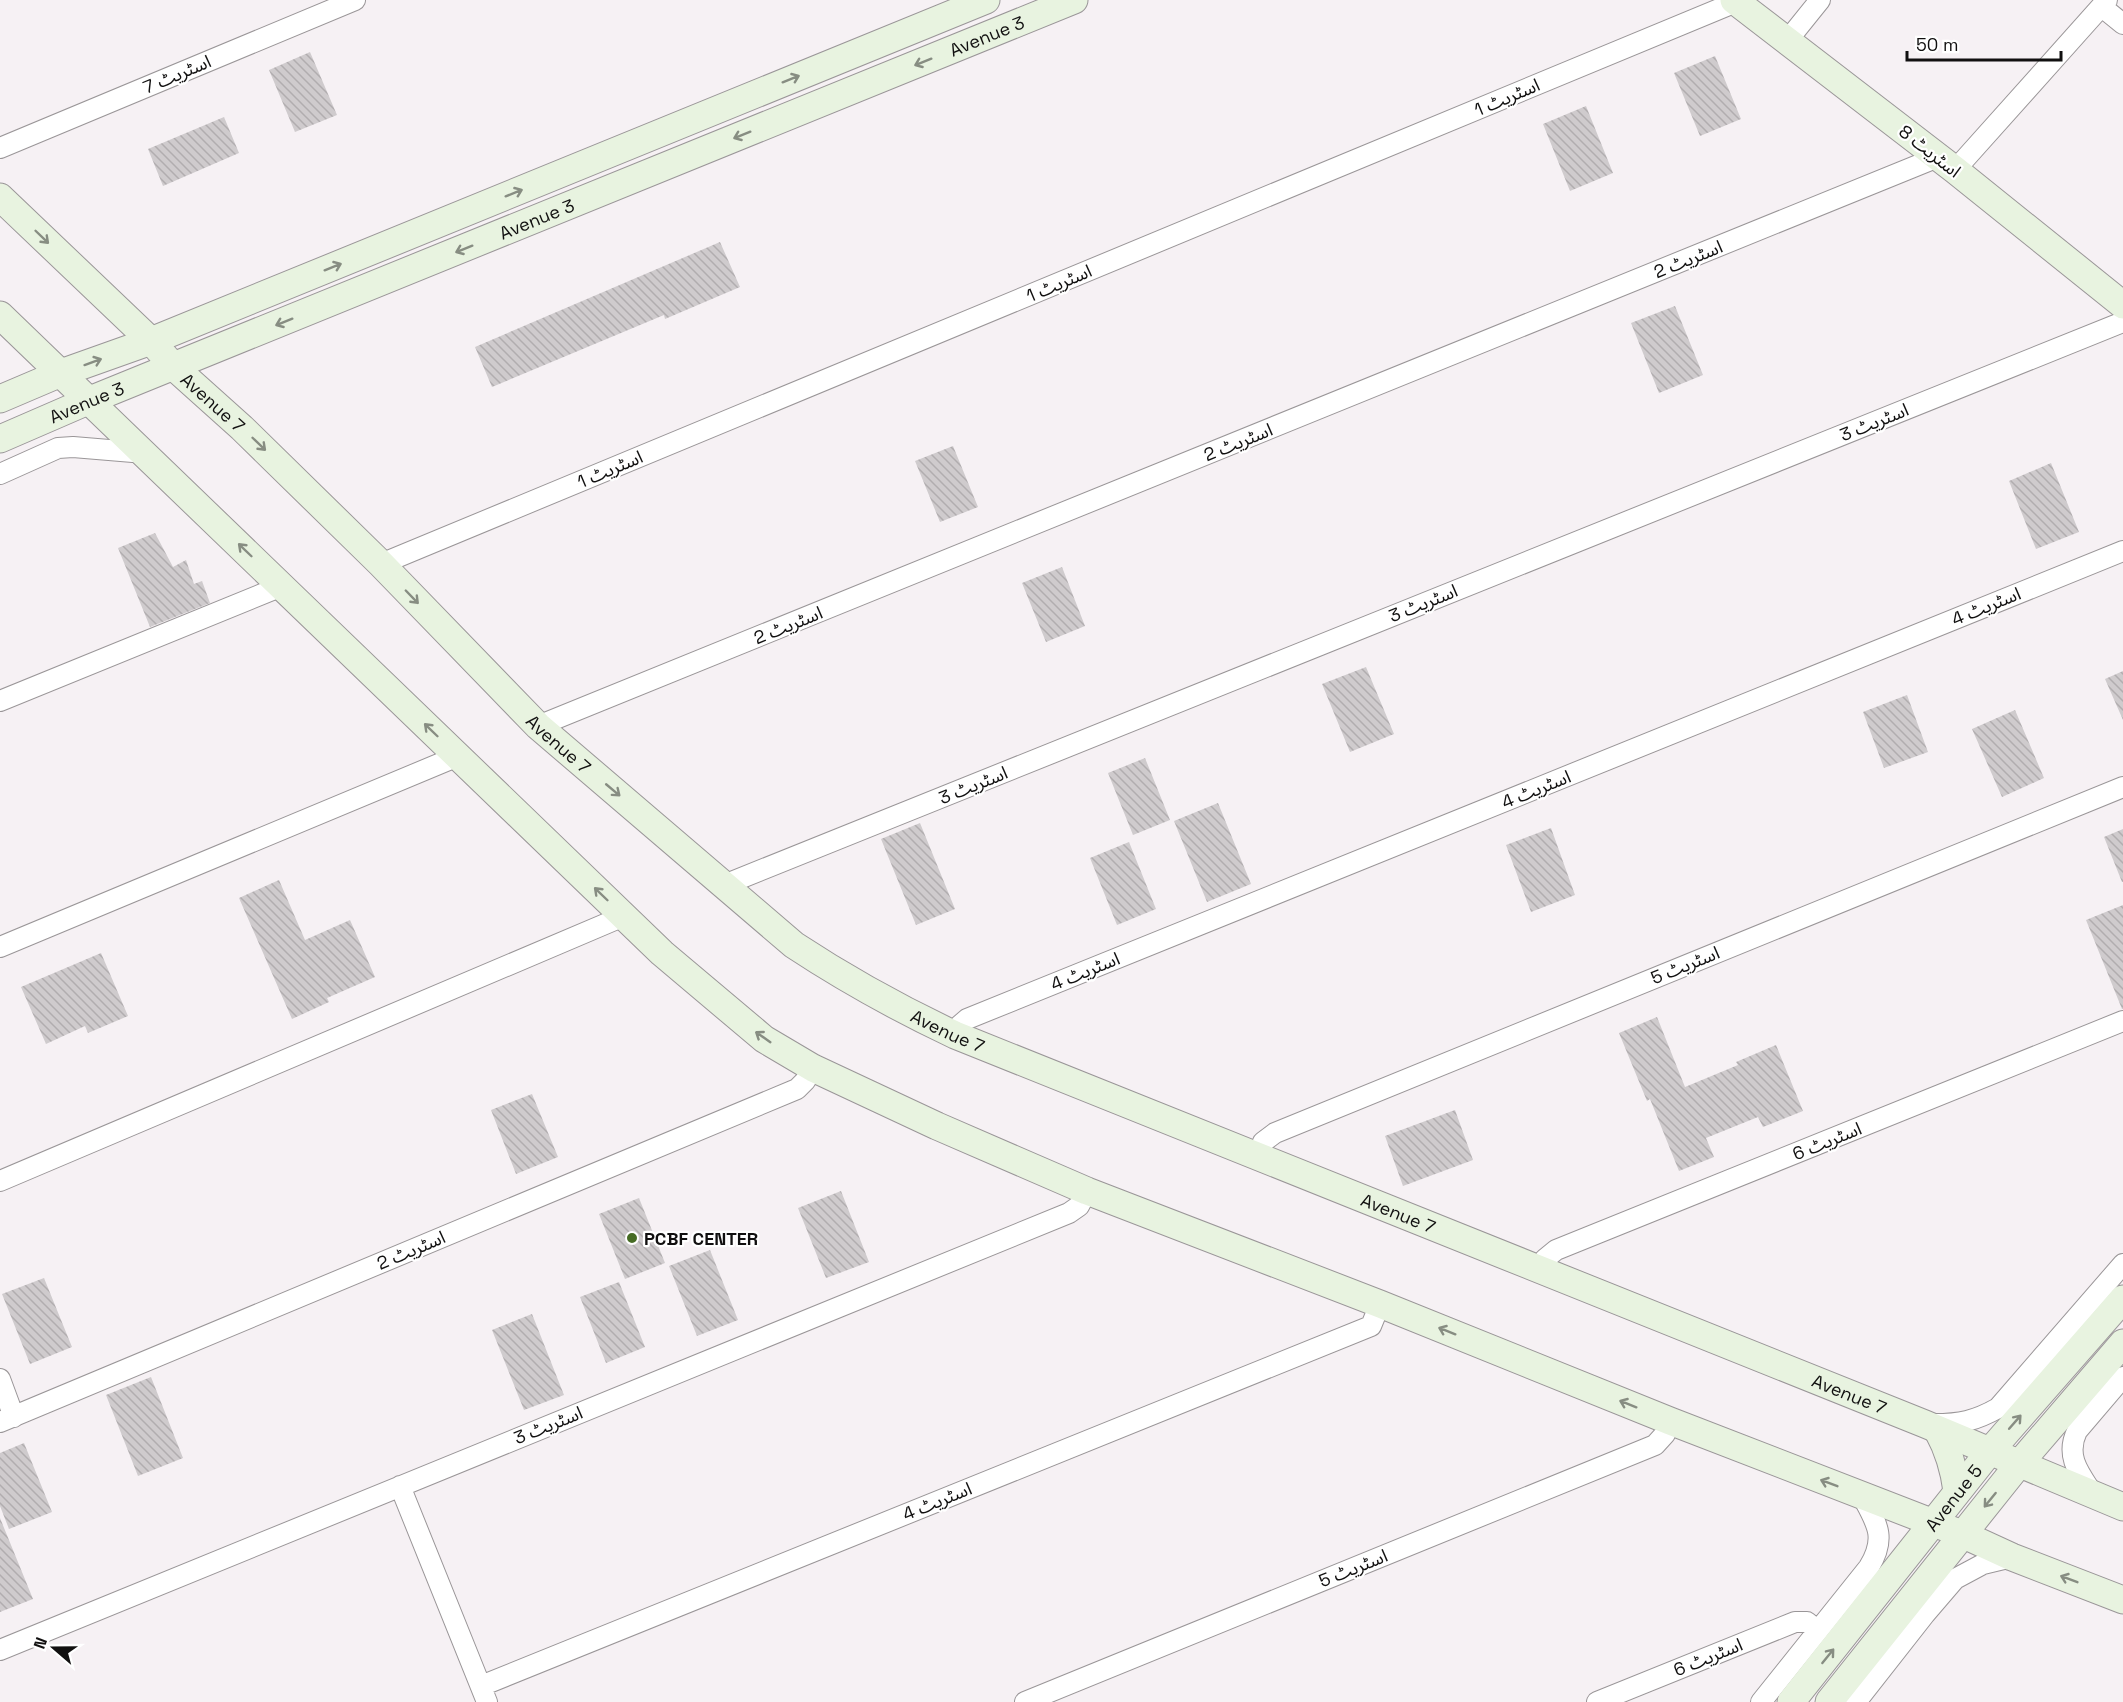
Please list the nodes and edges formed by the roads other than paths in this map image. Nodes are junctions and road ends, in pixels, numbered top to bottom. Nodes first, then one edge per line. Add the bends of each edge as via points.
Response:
1 (355, 0) edge
2 (986, 0) edge
3 (1074, 0) edge
4 (1820, 0) edge
5 (1735, 1) edge
6 (2104, 4) edge
7 (2123, 24) edge
8 (1787, 41) junction
9 (0, 148) edge
10 (1947, 164) junction
11 (0, 197) edge
12 (2123, 305) edge
13 (0, 315) edge
14 (2123, 322) edge
15 (151, 341) junction
16 (174, 367) junction
17 (61, 373) junction
18 (0, 399) edge
19 (90, 400) junction
20 (0, 439) edge
21 (145, 453) junction
22 (2, 467) edge
23 (2123, 550) edge
24 (381, 564) junction
25 (282, 586) junction
26 (0, 700) edge
27 (538, 726) junction
28 (458, 756) junction
29 (2123, 787) edge
30 (724, 885) junction
31 (624, 916) junction
32 (0, 947) edge
33 (2123, 1021) edge
34 (956, 1035) junction
35 (813, 1068) junction
36 (1258, 1157) junction
37 (0, 1181) edge
38 (1087, 1191) junction
39 (2123, 1264) edge
40 (1540, 1271) junction
41 (2123, 1299) edge
42 (1380, 1304) junction
43 (2123, 1343) edge
44 (2123, 1377) edge
45 (0, 1379) edge
46 (2038, 1380) junction
47 (2081, 1409) junction
48 (7, 1419) edge
49 (1670, 1421) junction
50 (1932, 1428) junction
51 (1990, 1451) junction
52 (2019, 1464) junction
53 (400, 1486) junction
54 (1958, 1491) junction
55 (2093, 1495) junction
56 (1862, 1496) junction
57 (2123, 1507) edge
58 (1932, 1522) junction
59 (1962, 1534) junction
60 (2012, 1557) junction
61 (1864, 1592) junction
62 (2123, 1600) edge
63 (1917, 1608) junction
64 (1817, 1630) junction
65 (0, 1650) edge
66 (484, 1694) edge
67 (1025, 1702) edge
68 (1597, 1702) edge
69 (1761, 1702) edge
70 (1791, 1702) edge
71 (1829, 1702) edge
72 (1856, 1702) edge

1 - 9 street, اسٹریٹ 7
15 -> 2 main road, Avenue 3
3 -> 16 main road, Avenue 3
4 - 8 street
5 - 8 main road, اسٹریٹ 8
5 - 24 street, اسٹریٹ 1
6 - 7 street
6 - 10 street
8 - 10 main road, اسٹریٹ 8
10 - 12 main road, اسٹریٹ 8
10 - 27 street, اسٹریٹ 2
11 -> 15 main road, Avenue 7
13 - 17 main road
14 - 30 street, اسٹریٹ 3
15 - 16 main road, Avenue 7
17 -> 15 main road, Avenue 3
16 - 19 main road, Avenue 3
16 -> 24 main road, Avenue 7
17 - 18 main road, Avenue 3
17 - 19 main road
19 - 20 main road, Avenue 3
19 - 21 main road
21 - 22 street via 58,448
25 -> 21 main road
23 - 34 street, اسٹریٹ 4 via 967,1019
24 -> 27 main road, Avenue 7
25 - 26 street
28 -> 25 main road
27 -> 30 main road, Avenue 7
31 -> 28 main road
28 - 32 street
29 - 36 street, اسٹریٹ 5 via 1275,1132 1263,1142
30 - 34 main road, Avenue 7 via 794,945 829,968
35 -> 31 main road via 747,1025
31 - 37 street
33 - 40 street, اسٹریٹ 6 via 1556,1250 1545,1259
34 - 36 main road, Avenue 7
35 - 38 main road
35 - 48 street, اسٹریٹ 2 via 797,1089
36 - 40 main road, Avenue 7
38 - 42 main road
38 - 53 street, اسٹریٹ 3 via 1069,1214
39 - 46 street
40 - 50 main road, Avenue 7
41 - 46 main road, Avenue 5
49 -> 42 main road
42 - 66 street, اسٹریٹ 4 via 1371,1326
43 - 47 main road, Avenue 5
44 - 47 street
45 - 48 street
46 - 50 street via 1981,1418
51 -> 46 main road, Avenue 5
47 - 52 main road, Avenue 5
47 - 55 street via 2072,1455
56 -> 49 main road
49 - 67 street, اسٹریٹ 5 via 1655,1445
50 - 51 main road, Avenue 7
50 - 54 main road via 1949,1451
51 - 52 main road, Avenue 7
51 - 54 main road, Avenue 5
52 - 55 main road, Avenue 7
52 -> 59 main road, Avenue 5
53 - 65 street, اسٹریٹ 3
53 - 66 street
54 - 58 main road, Avenue 5
55 - 57 main road, Avenue 7
56 - 58 main road
56 - 61 street via 1880,1540
58 - 59 main road
58 - 61 main road, Avenue 5
59 - 60 main road
59 - 63 main road, Avenue 5
62 -> 60 main road
60 - 63 street via 1965,1572
61 - 64 street
70 -> 61 main road, Avenue 5
63 - 71 main road, Avenue 5
63 - 72 street
64 - 68 street, اسٹریٹ 6 via 1807,1622 1795,1622
64 - 69 street

